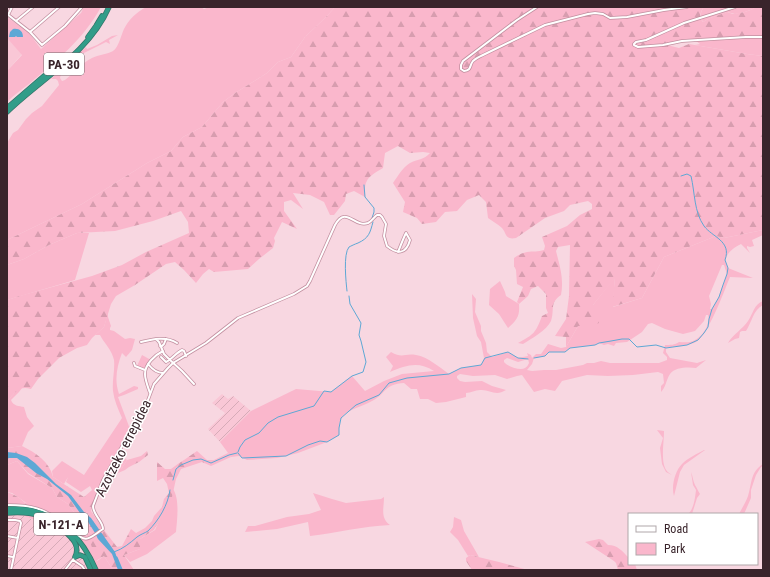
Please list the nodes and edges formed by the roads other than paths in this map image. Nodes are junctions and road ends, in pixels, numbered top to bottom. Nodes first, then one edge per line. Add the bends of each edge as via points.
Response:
1 (12, 7) edge
2 (33, 7) edge
3 (59, 7) edge
4 (82, 7) edge
5 (108, 7) edge
6 (537, 7) edge
7 (686, 7) edge
8 (735, 7) edge
9 (8, 15) edge
10 (16, 21) junction
11 (30, 32) junction
12 (763, 37) edge
13 (7, 108) edge
14 (7, 112) edge
15 (397, 252) junction
16 (156, 339) junction
17 (166, 339) junction
18 (141, 342) dead end
19 (177, 343) dead end
20 (160, 346) junction
21 (163, 351) junction
22 (186, 356) junction
23 (161, 357) dead end
24 (170, 360) junction
25 (134, 363) dead end
26 (173, 363) junction
27 (148, 364) junction
28 (145, 370) junction
29 (163, 373) junction
30 (194, 384) dead end
31 (150, 393) junction
32 (7, 505) edge
33 (7, 509) edge
34 (7, 513) edge
35 (7, 520) edge
36 (54, 522) junction
37 (7, 536) edge
38 (18, 538) junction
39 (7, 556) edge
40 (13, 558) junction
41 (74, 559) junction
42 (11, 570) edge
43 (65, 570) edge
44 (85, 570) edge
45 (93, 570) edge

1 - 9 street
2 - 10 street
3 - 11 street
4 - 11 street via 65,26 42,45
5 - 13 highway, PA-30 via 78,48
5 - 14 highway, PA-30 via 99,26 82,48
6 - 7 street via 463,61 461,68 467,71 474,60 545,25 595,13 610,18 627,18
8 - 12 street via 684,23 636,42 634,46
9 - 10 street
10 - 11 street
15 - 15 street via 408,247 410,240 406,233
15 - 22 street, Azotzeko errepidea via 387,246 384,236 386,224 382,216 377,214 364,224 348,217 338,220 307,286 238,318 206,344
16 - 17 street
16 - 18 street
16 - 20 street
17 - 19 street
17 - 20 street
20 - 21 street
21 - 24 street
21 - 27 street
22 - 24 street via 182,350
22 - 26 street, Azotzeko errepidea
23 - 24 street via 166,362
24 - 26 street
25 - 28 street
26 - 29 street, Azotzeko errepidea
26 - 30 street
27 - 28 street
27 - 29 street via 159,373
28 - 31 street
29 - 31 street, Azotzeko errepidea
31 - 32 street, Azotzeko errepidea via 99,488 93,510 103,529 88,539 82,538 50,513 28,506
33 - 45 highway, N-121-A via 30,510 56,520 82,543 88,552
34 - 36 highway, N-121-A via 34,513
35 - 38 street via 20,521
36 - 41 highway via 77,546
36 - 45 highway, N-121-A via 80,545
37 - 38 street
38 - 40 street
39 - 40 street
40 - 42 street
41 - 43 street
41 - 44 street
41 - 45 highway via 80,555 85,557

